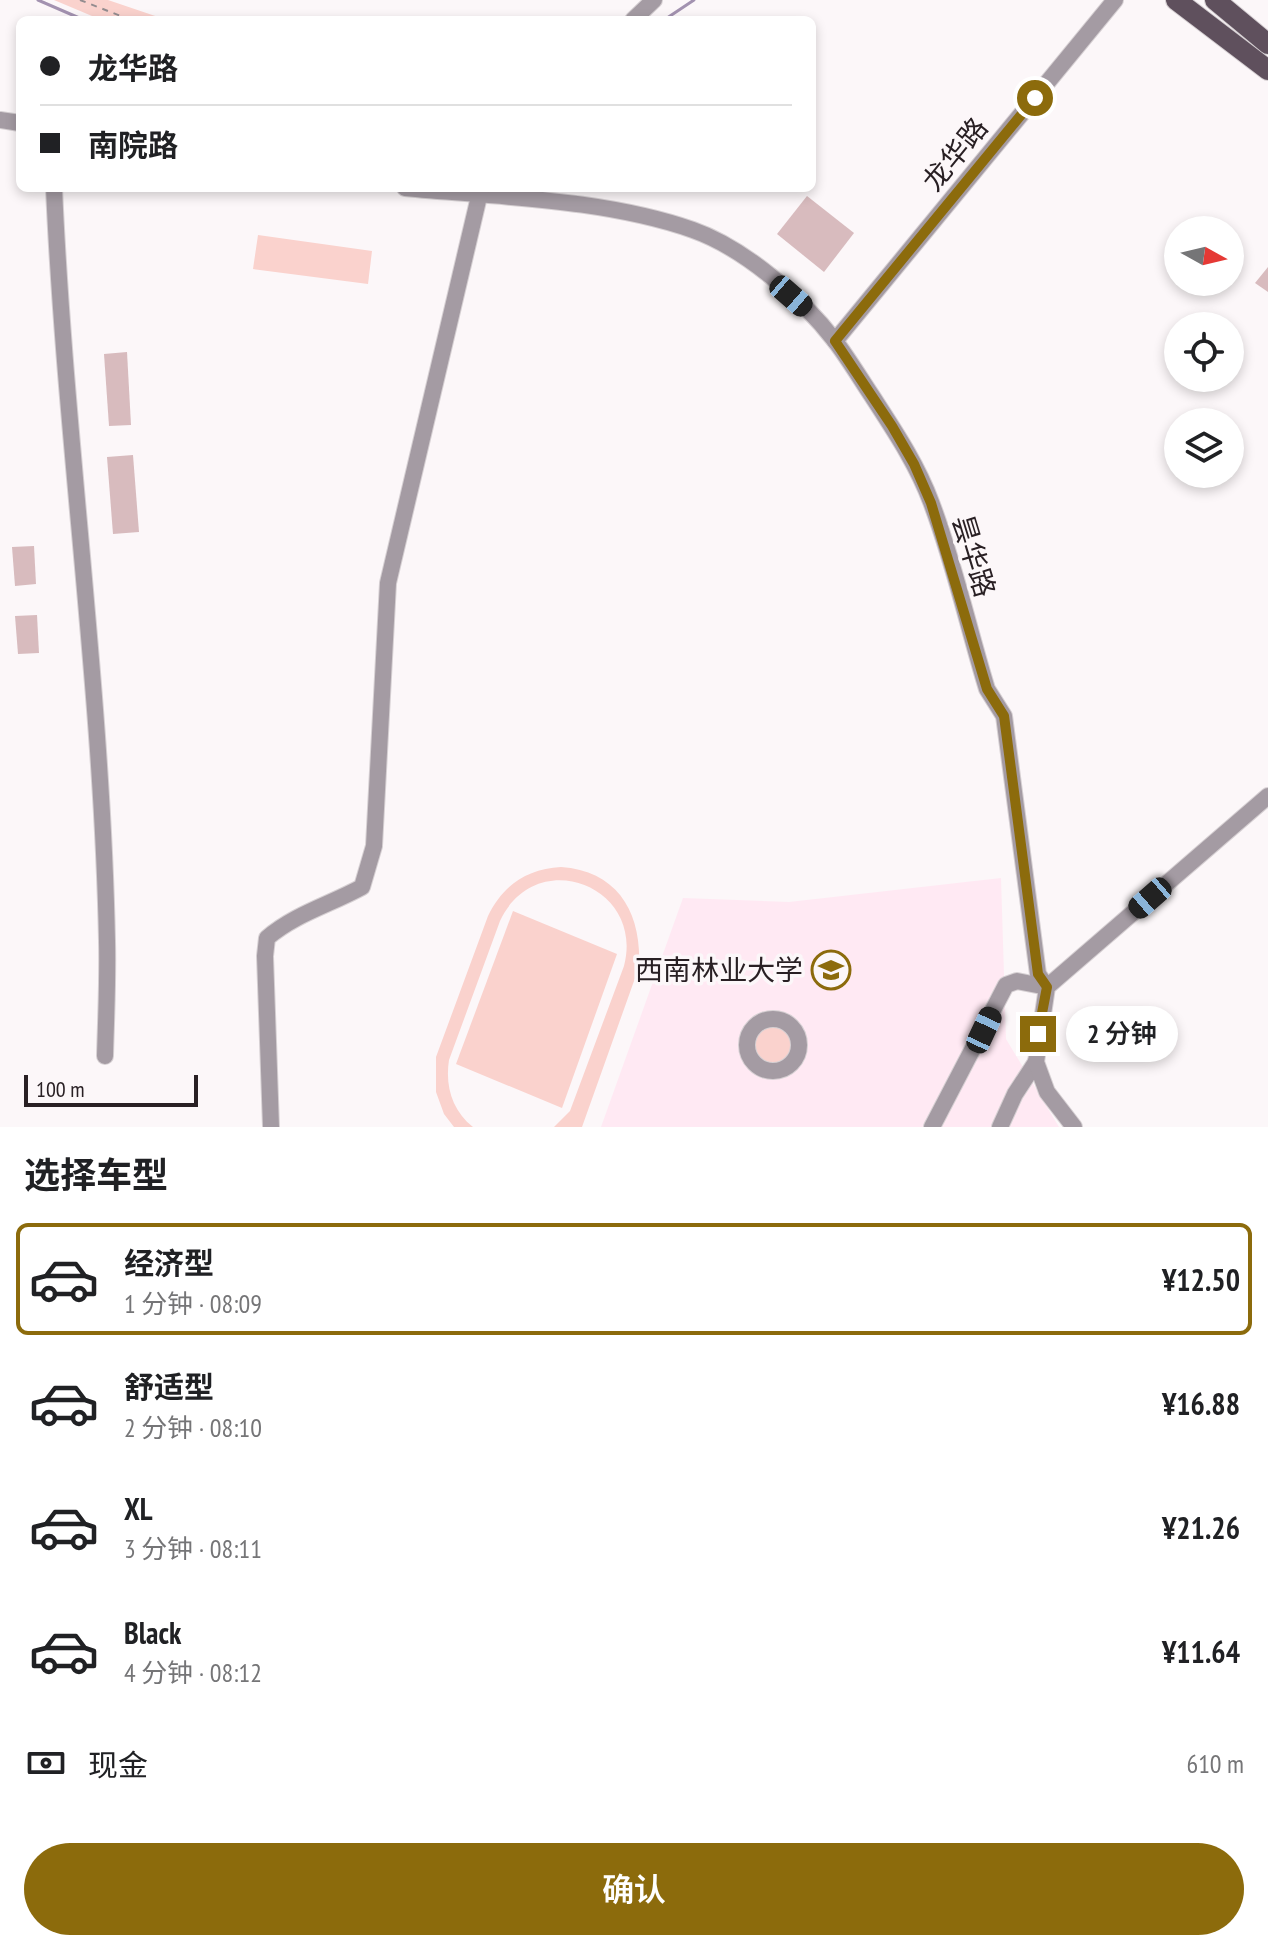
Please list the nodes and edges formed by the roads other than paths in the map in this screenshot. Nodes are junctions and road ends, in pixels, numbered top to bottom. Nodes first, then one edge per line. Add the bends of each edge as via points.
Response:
1 (654, 0) edge
2 (1115, 0) edge
3 (1176, 0) edge
4 (1215, 0) edge
5 (637, 16) edge
6 (1268, 44) edge
7 (1268, 70) edge
8 (54, 192) edge
9 (480, 192) edge
10 (497, 192) edge
11 (835, 341) junction
12 (1268, 796) edge
13 (1047, 987) junction
14 (105, 1056) dead end
15 (1036, 1062) junction
16 (1015, 1094) junction
17 (271, 1127) edge
18 (932, 1127) edge
19 (1000, 1127) edge
20 (1011, 1127) edge
21 (1074, 1127) edge

1 - 5 street
2 - 11 street, 龙华路
3 - 7 main road
4 - 6 main road
8 - 14 street via 96,734 107,942
9 - 10 street, 昙华路
9 - 17 street via 388,583 374,846 362,887 267,938
10 - 11 street, 昙华路 via 652,219 728,245
11 - 13 street, 昙华路 via 914,464 931,503 987,689 1004,716 1038,974
12 - 13 street
13 - 15 street
13 - 18 street via 1017,981 1006,985
15 - 16 street
15 - 21 street via 1047,1092
16 - 19 street
16 - 20 street

